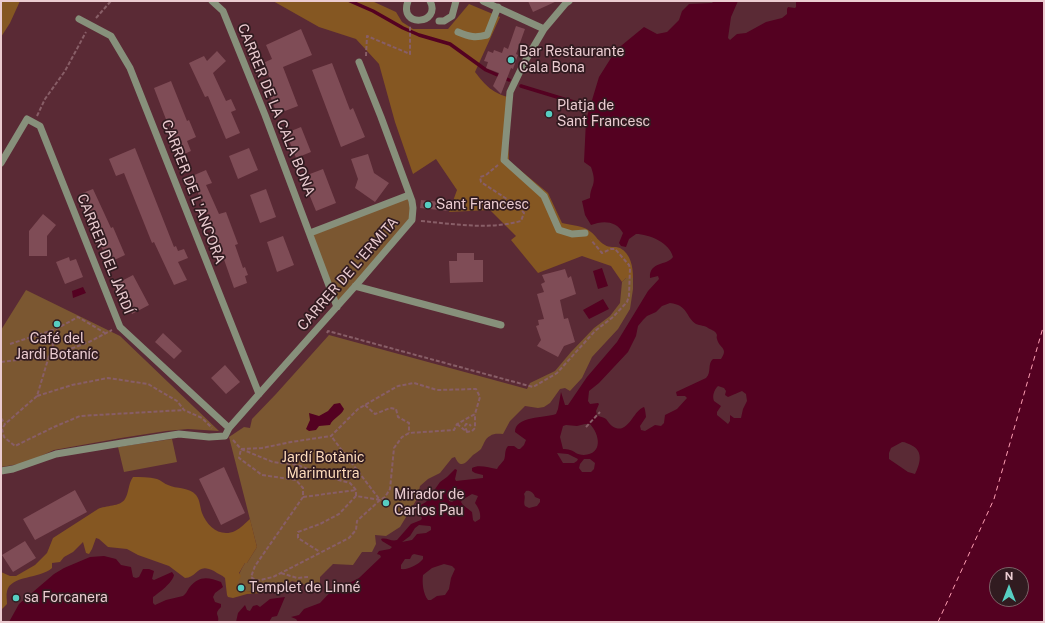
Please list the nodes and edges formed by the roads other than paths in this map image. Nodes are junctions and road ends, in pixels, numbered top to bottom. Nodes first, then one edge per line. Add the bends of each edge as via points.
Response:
1 (212, 1) edge
2 (408, 1) edge
3 (430, 1) edge
4 (456, 1) edge
5 (483, 1) edge
6 (570, 1) edge
7 (498, 8) junction
8 (79, 19) dead end
9 (439, 21) dead end
10 (544, 29) junction
11 (458, 32) dead end
12 (359, 62) dead end
13 (1, 163) edge
14 (409, 195) junction
15 (310, 233) junction
16 (585, 233) road end
17 (355, 286) junction
18 (336, 307) junction
19 (501, 325) dead end
20 (259, 394) junction
21 (230, 428) junction
22 (1, 471) edge

1 - 15 street, CARRER DE LA CALA BONA via 223,11 266,115
2 - 3 street via 406,7 410,18 421,21 431,14
4 - 9 street via 452,16
5 - 7 street
6 - 10 street
7 - 10 street
7 - 11 street via 487,35 476,37
8 - 20 street, CARRER DE L'ANCORA via 111,36 130,68
10 - 16 street via 510,92 504,160 544,196 559,230 572,234
12 - 14 street, CARRER DE L'ERMITA
13 - 21 street, CARRER DEL JARDÍ via 27,119 40,126 120,327
14 - 15 street
14 - 17 street, CARRER DE L'ERMITA via 413,208 412,220
15 - 18 street, CARRER DE LA CALA BONA
17 - 18 street, CARRER DE L'ERMITA
17 - 19 street
18 - 20 street, CARRER DE L'ERMITA
20 - 21 street, CARRER DE L'ERMITA
21 - 22 street, CARRER DE L'ERMITA via 228,437 179,434 56,454

